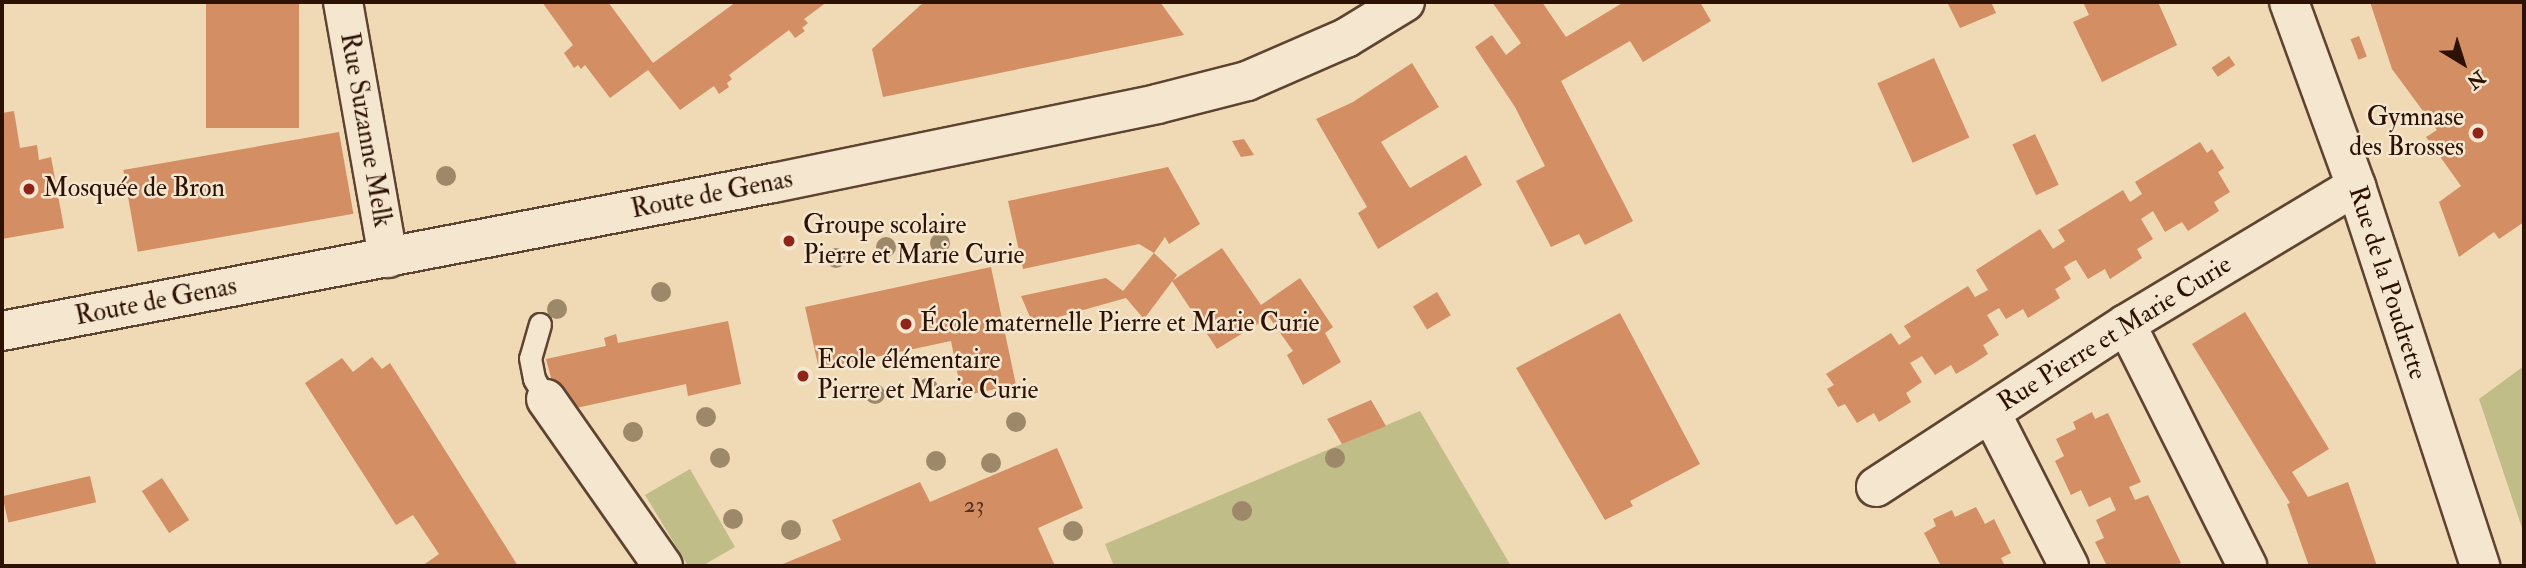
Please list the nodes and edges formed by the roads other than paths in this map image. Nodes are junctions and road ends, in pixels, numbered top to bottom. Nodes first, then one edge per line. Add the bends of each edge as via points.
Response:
1 (343, 2) edge
2 (1405, 2) edge
3 (2289, 2) edge
4 (2356, 186) junction
5 (388, 258) junction
6 (540, 324) dead end
7 (2126, 324) junction
8 (2, 331) edge
9 (546, 399) joint
10 (1991, 412) junction
11 (1877, 487) dead end
12 (663, 566) edge
13 (2069, 566) edge
14 (2247, 566) edge
15 (2480, 566) edge

1 - 5 street, Rue Suzanne Melk
2 - 5 street, Route de Genas via 1346,38 1247,82 800,178
3 - 4 street, Rue de la Poudrette
4 - 7 street, Rue Pierre et Marie Curie
4 - 15 street, Rue de la Poudrette
5 - 8 street, Route de Genas
6 - 9 lane via 530,358 534,379
7 - 10 street, Rue Pierre et Marie Curie
7 - 14 street
9 - 12 street
10 - 11 street, Rue Pierre et Marie Curie
10 - 13 street

